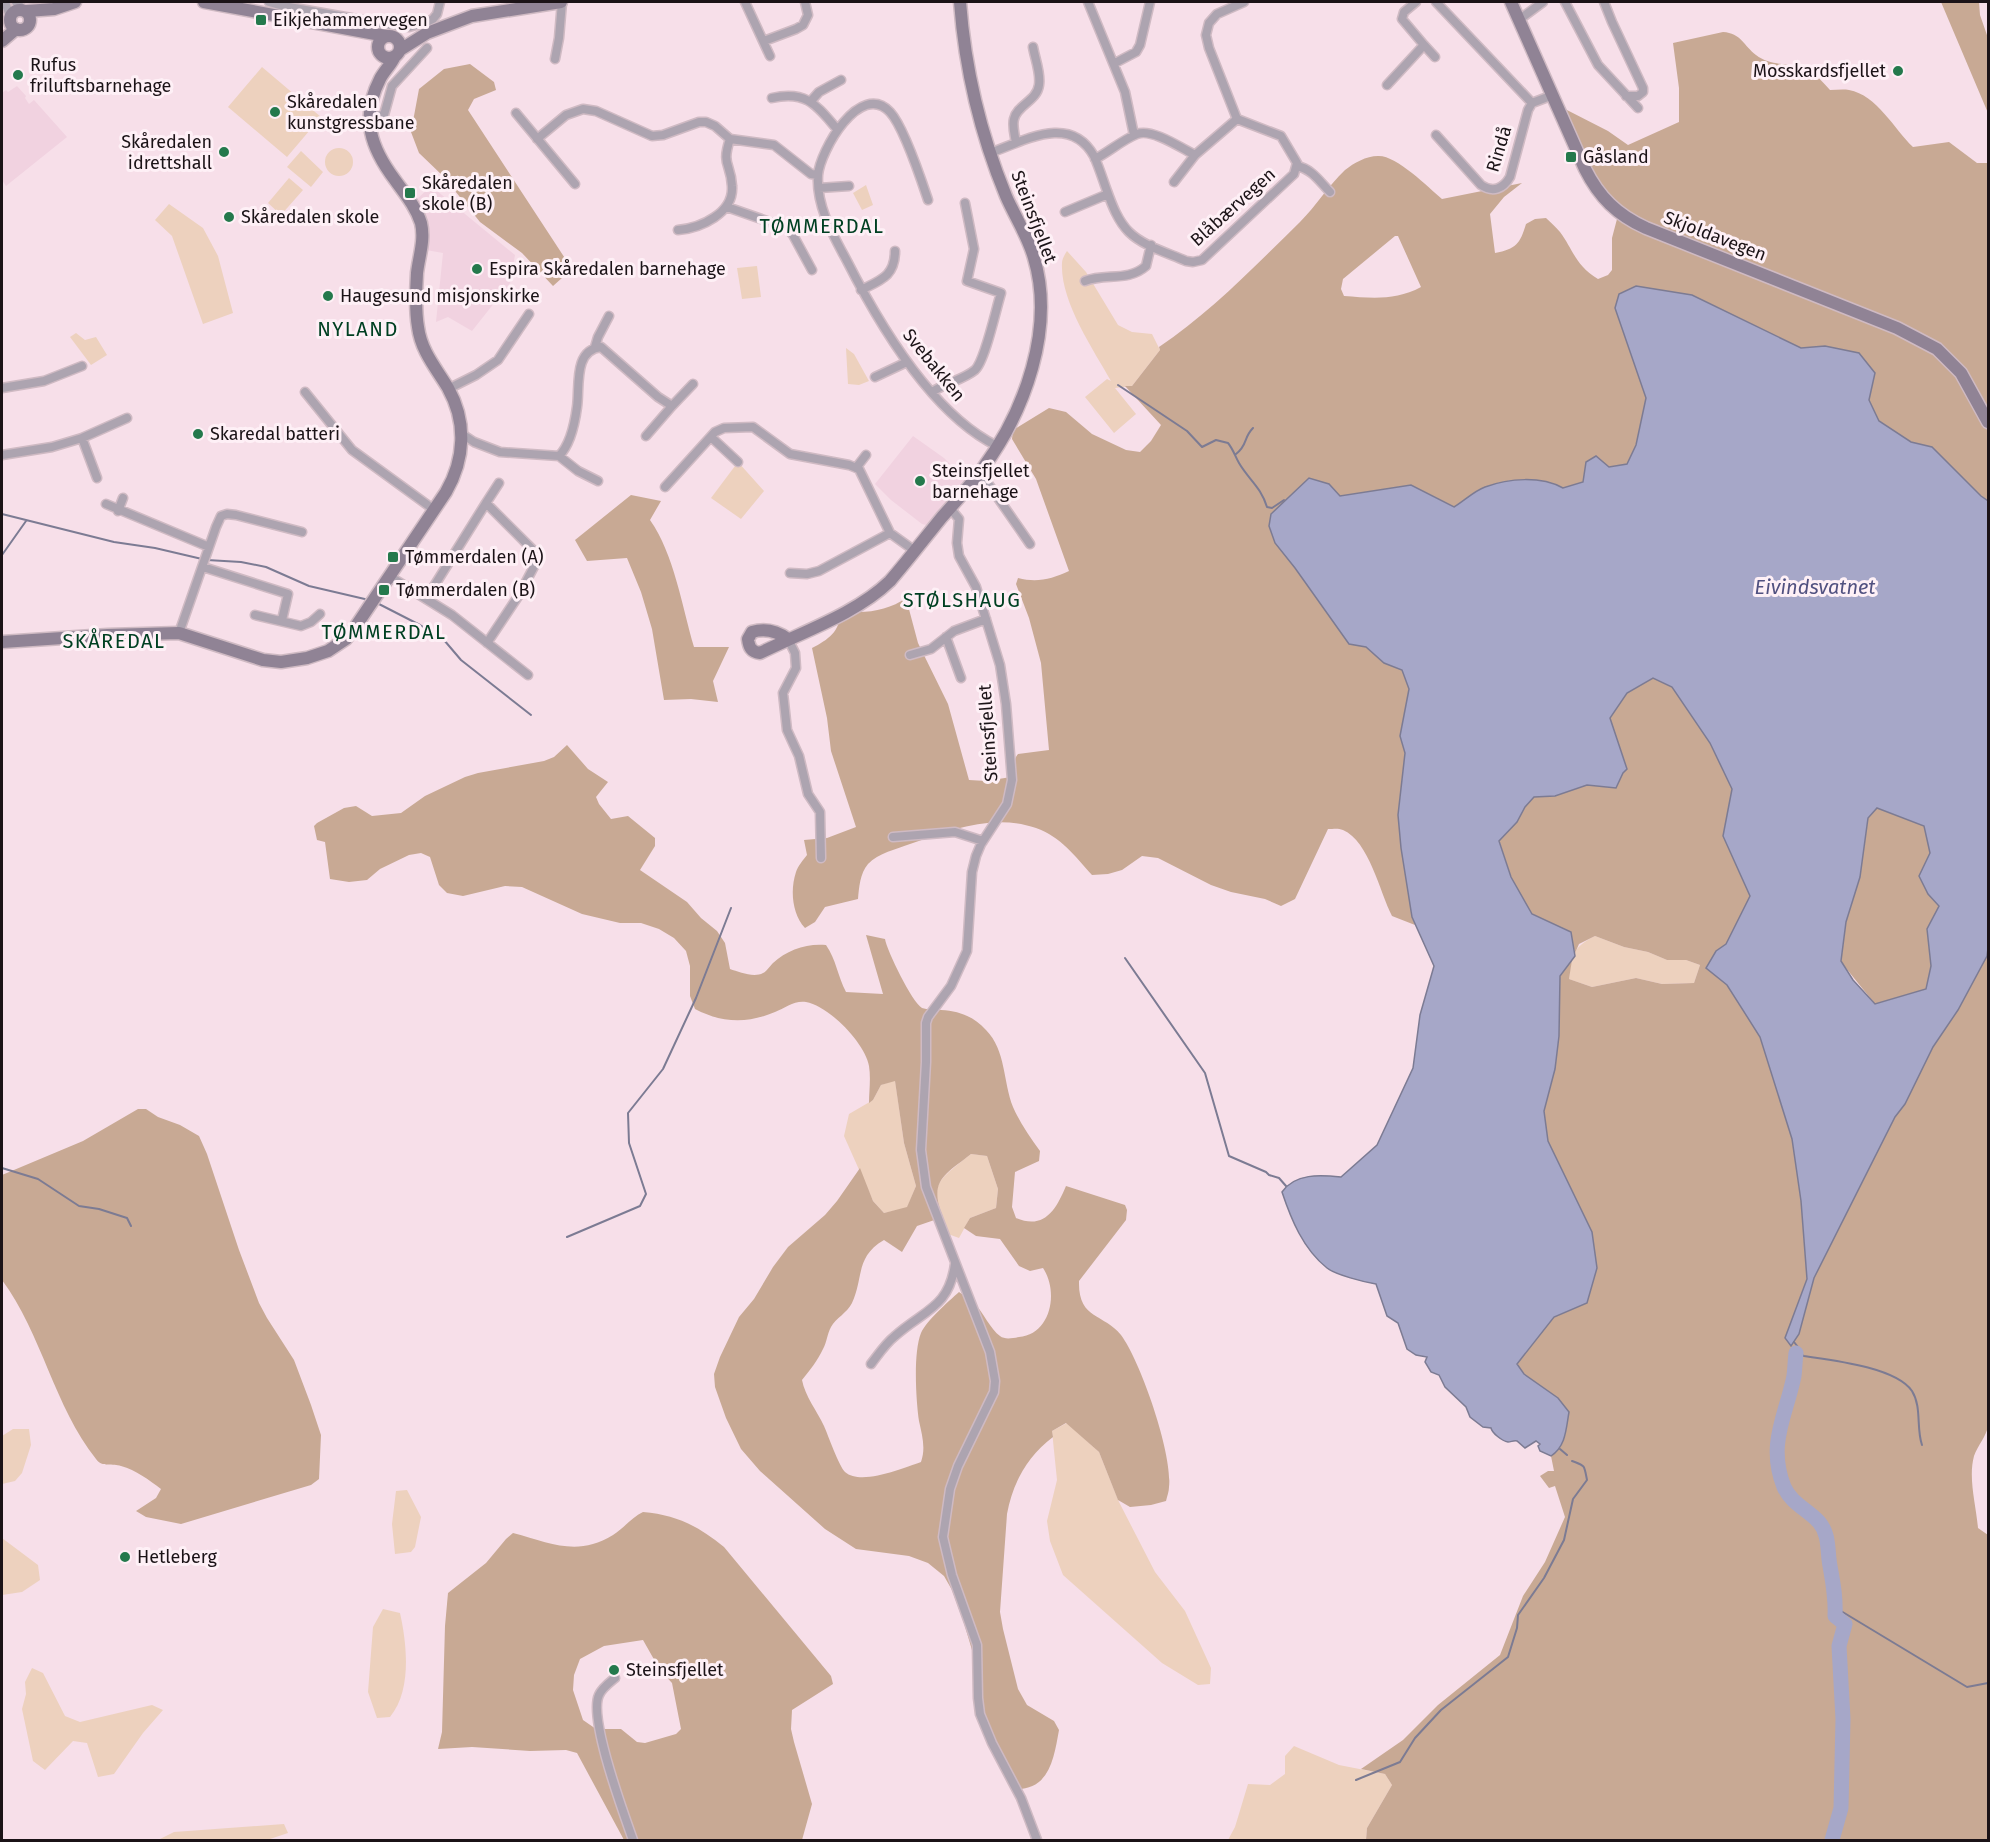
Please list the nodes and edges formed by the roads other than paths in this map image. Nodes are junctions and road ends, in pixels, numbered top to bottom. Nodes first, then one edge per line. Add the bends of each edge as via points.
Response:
1 (5, 2) edge
2 (75, 2) edge
3 (204, 2) edge
4 (269, 2) edge
5 (440, 2) edge
6 (562, 2) edge
7 (745, 2) edge
8 (805, 2) edge
9 (960, 2) edge
10 (1088, 2) edge
11 (1150, 2) edge
12 (1244, 2) edge
13 (1416, 2) edge
14 (1436, 2) edge
15 (1511, 2) edge
16 (1543, 2) edge
17 (1565, 2) edge
18 (1605, 2) edge
19 (24, 11) edge
20 (1520, 19) junction
21 (12, 22) junction
22 (2, 32) edge
23 (355, 32) junction
24 (427, 33) junction
25 (390, 37) junction
26 (2, 40) edge
27 (764, 41) junction
28 (1424, 45) junction
29 (1033, 47) dead end
30 (427, 48) dead end
31 (380, 51) junction
32 (397, 53) junction
33 (770, 56) dead end
34 (1435, 57) dead end
35 (555, 58) dead end
36 (1115, 63) junction
37 (381, 78) junction
38 (841, 80) dead end
39 (1387, 85) dead end
40 (1553, 95) junction
41 (1626, 96) junction
42 (772, 98) dead end
43 (811, 101) junction
44 (1532, 103) junction
45 (1638, 108) dead end
46 (516, 113) dead end
47 (370, 117) junction
48 (1237, 119) junction
49 (837, 129) junction
50 (1134, 135) junction
51 (1436, 135) dead end
52 (537, 138) junction
53 (730, 139) junction
54 (1016, 143) junction
55 (990, 153) junction
56 (1195, 155) junction
57 (1095, 159) junction
58 (1297, 166) junction
59 (818, 175) junction
60 (1174, 182) dead end
61 (575, 184) dead end
62 (849, 186) dead end
63 (819, 188) junction
64 (1330, 192) dead end
65 (1108, 194) junction
66 (927, 200) dead end
67 (965, 203) dead end
68 (727, 207) junction
69 (1065, 212) dead end
70 (678, 230) dead end
71 (1151, 245) junction
72 (895, 251) dead end
73 (813, 270) dead end
74 (1084, 281) dead end
75 (861, 290) junction
76 (529, 314) dead end
77 (609, 316) dead end
78 (595, 347) junction
79 (908, 362) junction
80 (82, 366) dead end
81 (875, 377) dead end
82 (693, 384) dead end
83 (2, 387) edge
84 (448, 389) junction
85 (305, 392) dead end
86 (932, 392) junction
87 (672, 406) junction
88 (127, 418) dead end
89 (1989, 422) edge
90 (462, 434) junction
91 (646, 436) dead end
92 (711, 437) junction
93 (82, 438) junction
94 (997, 447) junction
95 (2, 455) edge
96 (866, 455) dead end
97 (559, 456) junction
98 (738, 462) dead end
99 (856, 468) junction
100 (980, 472) junction
101 (97, 478) dead end
102 (598, 480) dead end
103 (499, 483) dead end
104 (665, 488) dead end
105 (123, 498) dead end
106 (486, 503) junction
107 (105, 504) dead end
108 (950, 508) junction
109 (433, 510) junction
110 (118, 511) junction
111 (302, 532) dead end
112 (890, 532) junction
113 (1030, 544) dead end
114 (209, 547) junction
115 (915, 550) junction
116 (203, 567) junction
117 (790, 573) dead end
118 (389, 576) junction
119 (426, 598) junction
120 (320, 614) dead end
121 (255, 615) dead end
122 (986, 619) junction
123 (282, 620) junction
124 (179, 633) junction
125 (946, 638) junction
126 (788, 639) joint
127 (2, 642) edge
128 (487, 644) junction
129 (910, 655) dead end
130 (528, 675) dead end
131 (961, 678) dead end
132 (892, 837) dead end
133 (983, 841) junction
134 (821, 858) dead end
135 (956, 1264) junction
136 (871, 1364) dead end
137 (615, 1678) dead end
138 (633, 1840) edge
139 (1037, 1840) edge

1 - 21 street
2 - 19 street via 54,9
3 - 23 street
4 - 5 street via 409,27 433,19
6 - 24 street via 480,14
6 - 35 street
7 - 27 street
8 - 27 street via 808,15 802,25
9 - 55 street, Steinsfjellet via 970,80
10 - 36 street
11 - 36 street via 1136,52
12 - 48 street via 1217,14 1206,35
13 - 28 street via 1402,19
14 - 44 street
15 - 20 street, Skjoldavegen
16 - 20 street
17 - 41 street via 1598,65
18 - 41 street via 1643,88 1638,96
19 - 21 street via 15,10
19 - 21 street via 25,29
20 - 40 street, Skjoldavegen
21 - 22 street
21 - 26 street
23 - 25 street
23 - 31 street
24 - 25 street
24 - 32 street
25 - 31 street via 380,41
25 - 32 street via 399,43
27 - 33 street
28 - 34 street
28 - 39 street
29 - 54 street via 1039,87 1014,118
30 - 47 street via 392,87 384,116
31 - 32 street via 388,57
31 - 37 street
32 - 37 street
36 - 50 street
37 - 47 street
38 - 43 street
40 - 44 street
40 - 89 street, Skjoldavegen via 1591,180 1616,211 1646,228 1886,323 1937,349 1961,373
41 - 45 street
42 - 43 street
43 - 49 street
44 - 51 street, Rindå via 1510,177 1498,189 1481,185
46 - 52 street
47 - 84 street via 372,139 380,160 421,224 418,330 428,357
48 - 56 street
48 - 58 street, Blåbærvegen via 1281,136
49 - 59 street, Svebakken
49 - 66 street, Svebakken via 861,107 885,108 896,122
50 - 56 street via 1156,135
50 - 57 street
52 - 53 street via 566,115 589,108 652,136 706,122
52 - 61 street
53 - 59 street via 774,145 811,174
53 - 68 street via 725,157 732,187
54 - 55 street
54 - 57 street via 1047,133 1066,133 1081,141
55 - 94 street, Steinsfjellet via 1034,258 1041,304 1030,374
56 - 60 street
57 - 65 street, Blåbærvegen
58 - 64 street, Blåbærvegen via 1311,171
58 - 71 street, Blåbærvegen via 1294,174 1203,260 1186,261
59 - 63 street, Svebakken
62 - 63 street
63 - 75 street, Svebakken via 828,223
65 - 69 street
65 - 71 street, Blåbærvegen via 1128,231
67 - 86 street via 974,249 967,281 1000,293 979,364
68 - 70 street via 692,229
68 - 73 street via 787,228
71 - 74 street via 1146,266 1134,274
72 - 75 street via 891,271
75 - 79 street, Svebakken
76 - 84 street via 498,360
77 - 78 street
78 - 87 street via 601,346
78 - 97 street via 580,367 577,407 566,447
79 - 81 street
79 - 86 street, Svebakken
80 - 83 street via 44,381
82 - 87 street
84 - 90 street
85 - 109 street via 352,450
86 - 94 street, Svebakken via 964,425
87 - 91 street
88 - 93 street
90 - 97 street via 500,452
90 - 109 street via 454,475
92 - 98 street
92 - 99 street via 724,428 753,427 790,454
92 - 104 street
93 - 95 street
93 - 101 street
94 - 100 street, Steinsfjellet
96 - 99 street
97 - 102 street
99 - 112 street
100 - 108 street, Steinsfjellet
100 - 113 street
103 - 106 street
105 - 110 street
106 - 119 street
106 - 128 street via 538,559
107 - 110 street
108 - 115 street, Steinsfjellet
108 - 122 street, Steinsfjellet via 959,519 959,556 976,587
109 - 118 street
110 - 114 street
111 - 114 street via 227,514 219,518
112 - 115 street
112 - 117 street via 819,571
114 - 116 street
115 - 126 street, Steinsfjellet via 877,593
116 - 123 street via 288,594
116 - 124 street
118 - 119 street
118 - 124 street via 346,639 307,658 263,660
119 - 128 street
120 - 123 street via 301,626
121 - 123 street
122 - 125 street
122 - 133 street, Steinsfjellet via 1003,680 1012,780 1007,804
124 - 127 street
125 - 129 street via 931,649
125 - 131 street
126 - 134 street via 796,664 783,693 787,730 799,756 808,794 820,812
128 - 130 street
132 - 133 street via 954,832
133 - 135 street, Steinsfjellet via 972,872 967,951 951,986 926,1023 922,1170
135 - 136 street via 945,1296 892,1338
135 - 139 street, Steinsfjellet via 990,1352 995,1381 989,1404 950,1489 943,1537 977,1645 980,1714
137 - 138 street via 599,1695 597,1720

